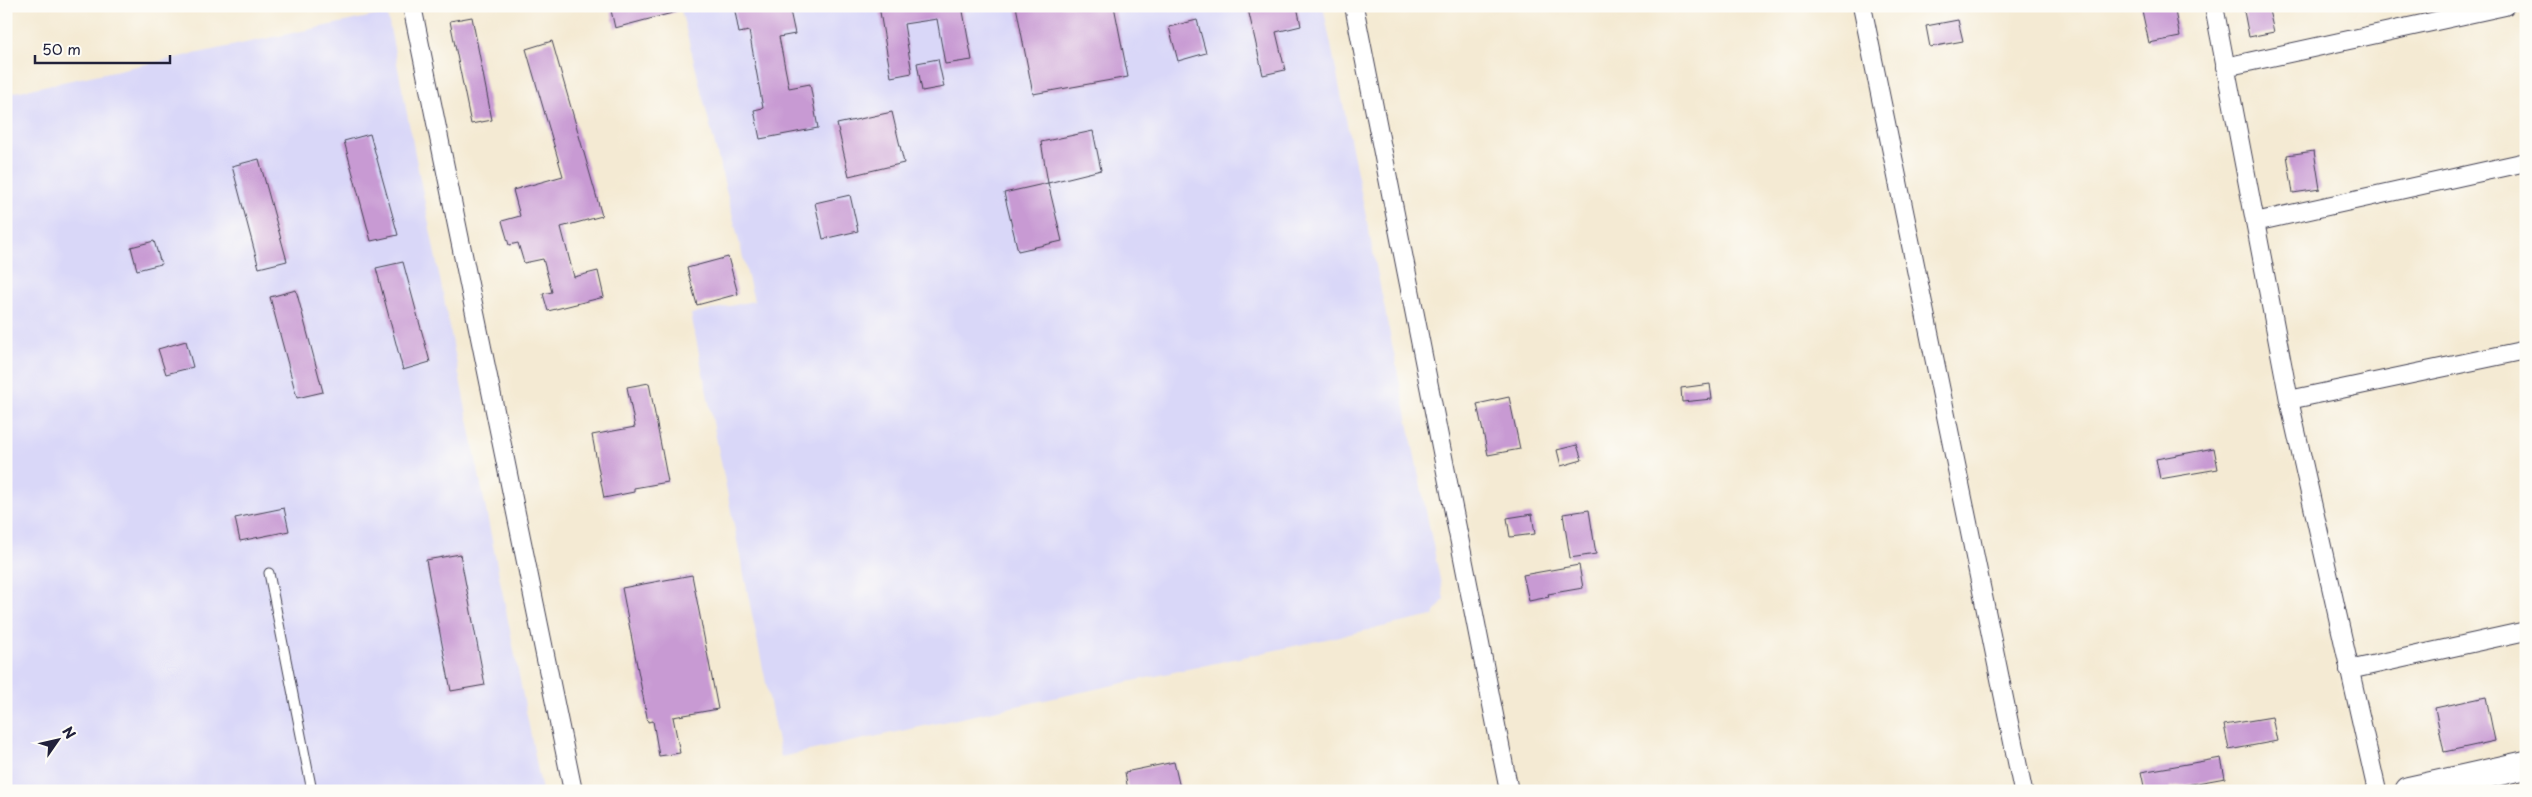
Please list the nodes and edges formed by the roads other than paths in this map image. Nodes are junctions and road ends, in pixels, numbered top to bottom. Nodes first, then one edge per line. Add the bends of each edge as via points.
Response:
1 (412, 6) edge
2 (1354, 6) edge
3 (1862, 6) edge
4 (2214, 6) edge
5 (2505, 6) edge
6 (2225, 66) junction
7 (2526, 162) edge
8 (2255, 222) junction
9 (2526, 350) edge
10 (2288, 400) junction
11 (269, 573) dead end
12 (2526, 631) edge
13 (2349, 670) junction
14 (2526, 766) edge
15 (312, 791) edge
16 (573, 791) edge
17 (1509, 791) edge
18 (2023, 791) edge
19 (2377, 791) edge
20 (2409, 791) edge

1 - 16 street
2 - 17 street
3 - 18 street
4 - 6 street
5 - 6 street
6 - 8 street
7 - 8 street
8 - 10 street
9 - 10 street
10 - 13 street
11 - 15 lane
12 - 13 street
13 - 19 street
14 - 20 highway

